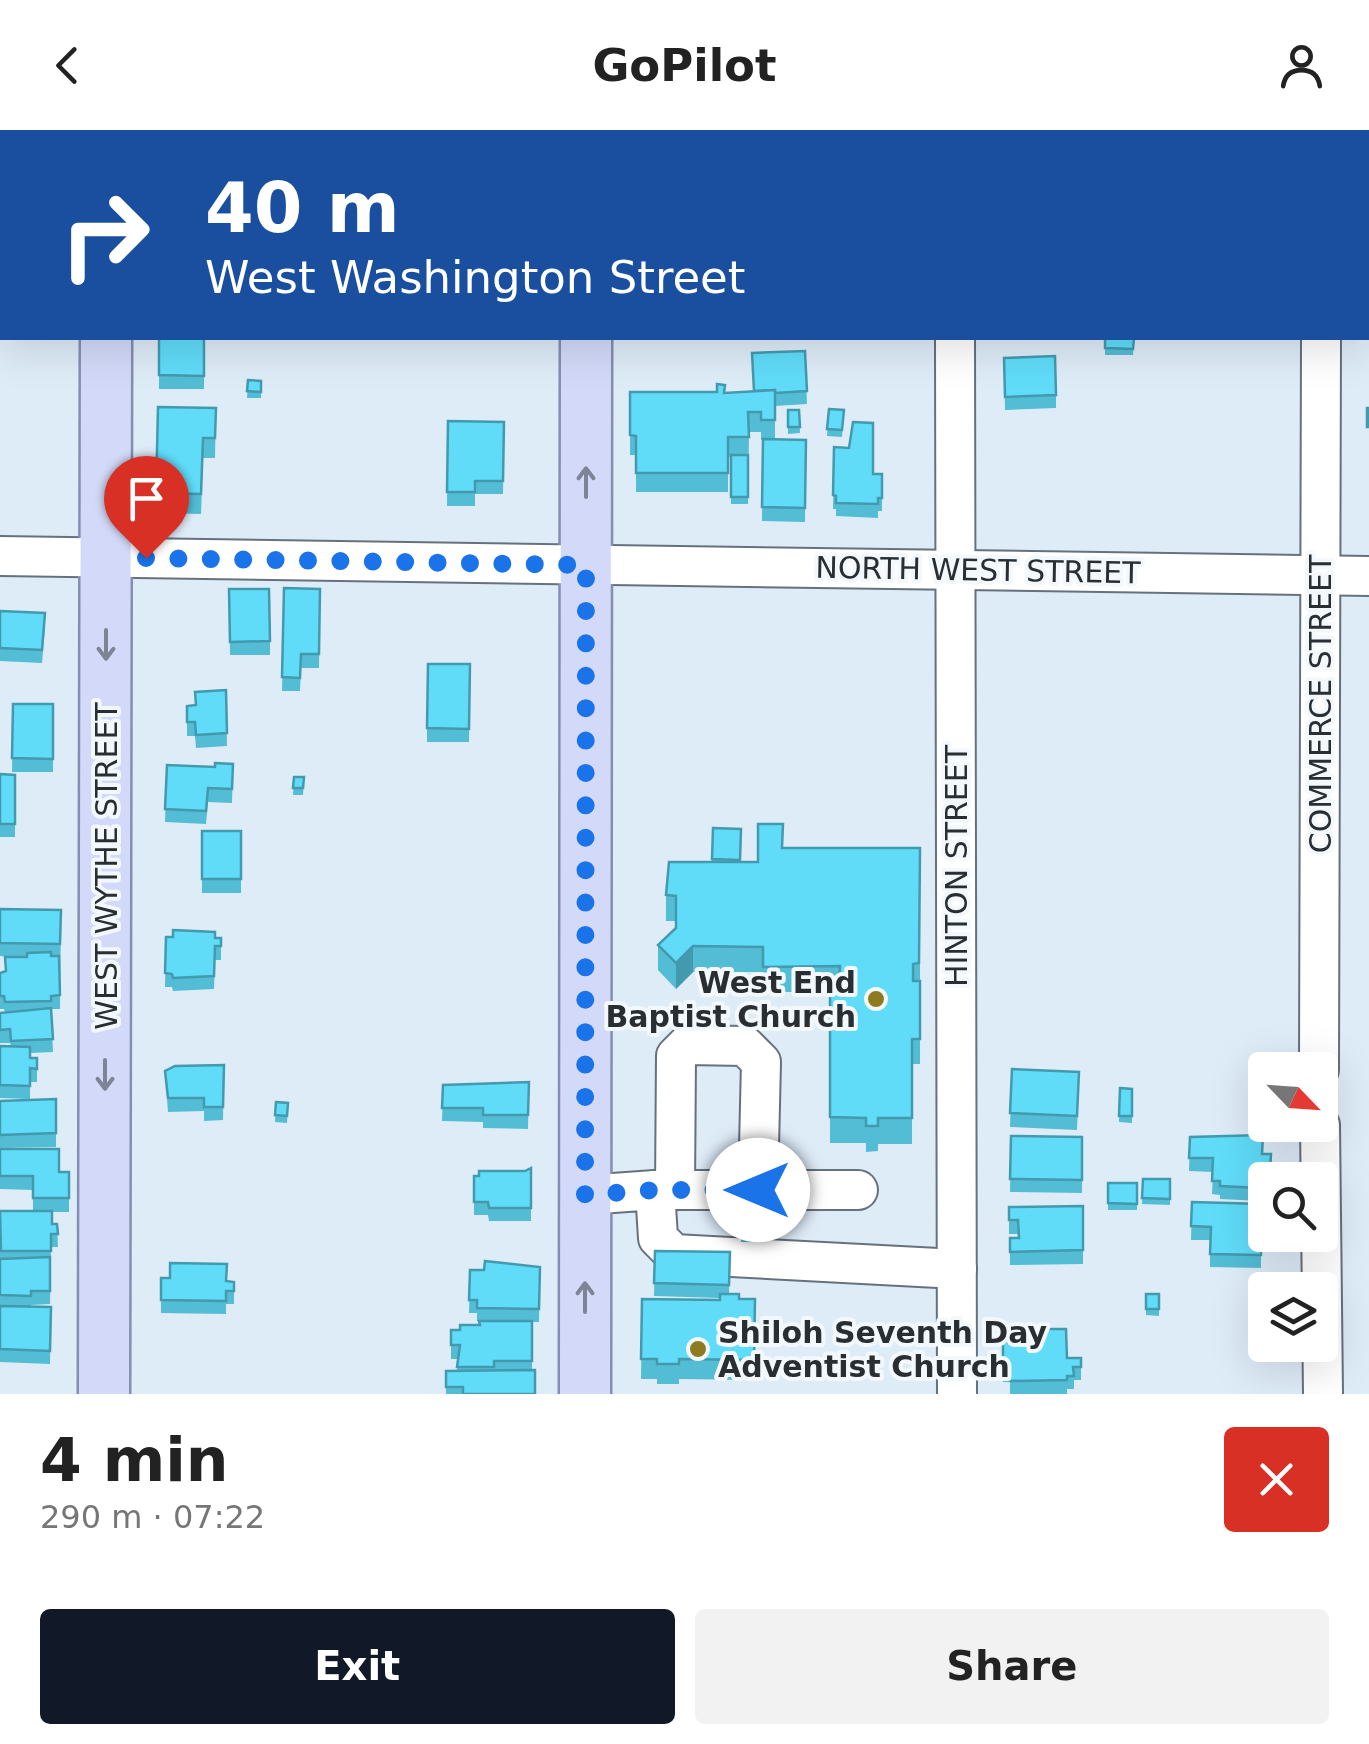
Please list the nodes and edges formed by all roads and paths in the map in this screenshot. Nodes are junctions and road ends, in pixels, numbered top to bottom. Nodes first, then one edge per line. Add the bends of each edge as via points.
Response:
1 (106, 340) edge
2 (586, 340) edge
3 (954, 340) edge
4 (1321, 340) edge
5 (0, 556) edge
6 (107, 557) junction
7 (586, 565) junction
8 (956, 570) junction
9 (1320, 576) junction
10 (1369, 576) edge
11 (1319, 1052) edge
12 (1320, 1142) edge
13 (665, 1190) junction
14 (758, 1190) junction
15 (858, 1190) dead end
16 (585, 1195) junction
17 (957, 1268) junction
18 (104, 1394) edge
19 (585, 1394) edge
20 (957, 1394) edge
21 (1323, 1394) edge

1 - 6 main road, WEST WYTHE STREET
7 -> 2 main road
3 - 8 street, HINTON STREET
4 - 9 street, COMMERCE STREET
5 - 6 street, NORTH WEST STREET
6 - 7 street, NORTH WEST STREET
6 -> 18 main road, WEST WYTHE STREET
7 - 8 street, NORTH WEST STREET
7 - 16 main road
8 - 9 street, NORTH WEST STREET
8 - 17 street, HINTON STREET
9 - 10 street, NORTH WEST STREET
9 - 11 street, COMMERCE STREET
12 - 21 street
13 - 14 street
13 - 14 street via 676,1056 687,1046 746,1046 761,1062
13 - 16 street
13 - 17 street via 658,1238 674,1254
14 - 15 street
19 -> 16 main road
17 - 20 street, HINTON STREET

